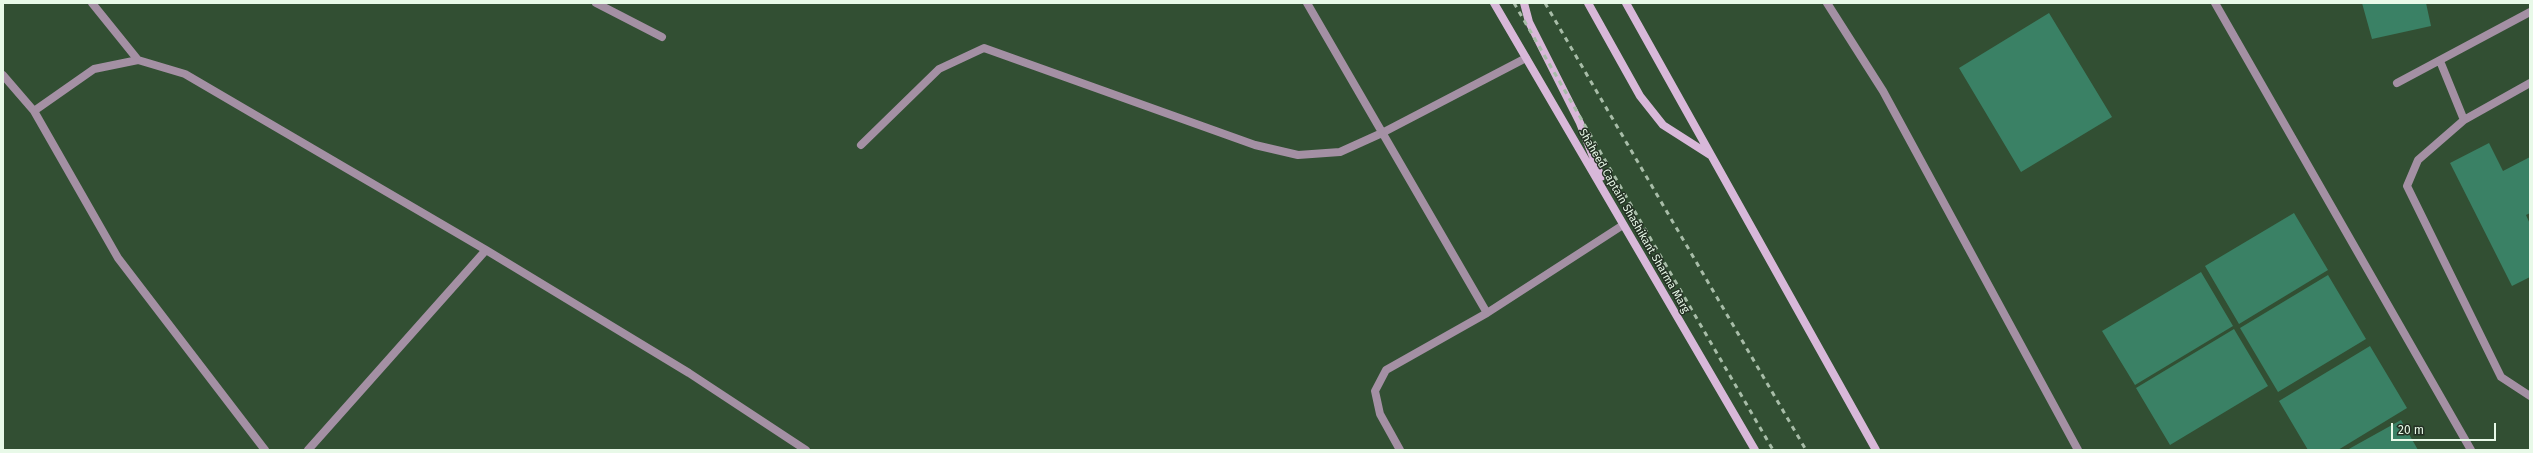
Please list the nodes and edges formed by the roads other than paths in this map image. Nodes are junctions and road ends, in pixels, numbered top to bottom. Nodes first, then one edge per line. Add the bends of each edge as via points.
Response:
1 (92, 3) edge
2 (596, 3) edge
3 (1307, 3) edge
4 (1494, 3) edge
5 (1524, 3) edge
6 (1588, 3) edge
7 (1626, 3) edge
8 (1827, 3) edge
9 (2215, 3) edge
10 (2530, 12) edge
11 (662, 37) dead end
12 (1526, 58) junction
13 (138, 60) junction
14 (2440, 61) junction
15 (3, 75) edge
16 (2397, 82) dead end
17 (2530, 83) edge
18 (34, 111) junction
19 (2464, 120) junction
20 (1382, 133) junction
21 (862, 145) dead end
22 (1712, 156) junction
23 (1609, 200) junction
24 (1623, 225) junction
25 (486, 250) junction
26 (1487, 313) junction
27 (2530, 396) edge
28 (265, 450) edge
29 (308, 450) edge
30 (806, 450) edge
31 (1400, 450) edge
32 (1755, 450) edge
33 (1876, 450) edge
34 (2078, 450) edge
35 (2471, 450) edge

1 - 13 street
2 - 11 street
3 - 20 street
4 - 12 main road, Shaheed Captain Shashikant Sharma Marg
5 - 23 main road via 1529,22 1580,123
6 - 22 main road via 1640,96 1663,125
7 - 22 main road
8 - 34 street via 1883,91
9 - 35 street
10 - 14 street
12 - 20 street
12 - 23 main road, Shaheed Captain Shashikant Sharma Marg
13 - 18 street via 94,69
13 - 25 street via 185,74
14 - 16 street
14 - 19 street
15 - 18 street
17 - 19 street
18 - 28 street via 118,258
19 - 27 street via 2418,160 2407,186 2501,377
20 - 21 street via 1340,152 1298,155 1255,145 984,48 939,70
20 - 26 street
22 - 33 main road
23 - 24 main road, Shaheed Captain Shashikant Sharma Marg
24 - 26 street
24 - 32 main road, Shaheed Captain Shashikant Sharma Marg
25 - 29 street
25 - 30 street via 689,373
26 - 31 street via 1386,370 1375,391 1380,414

